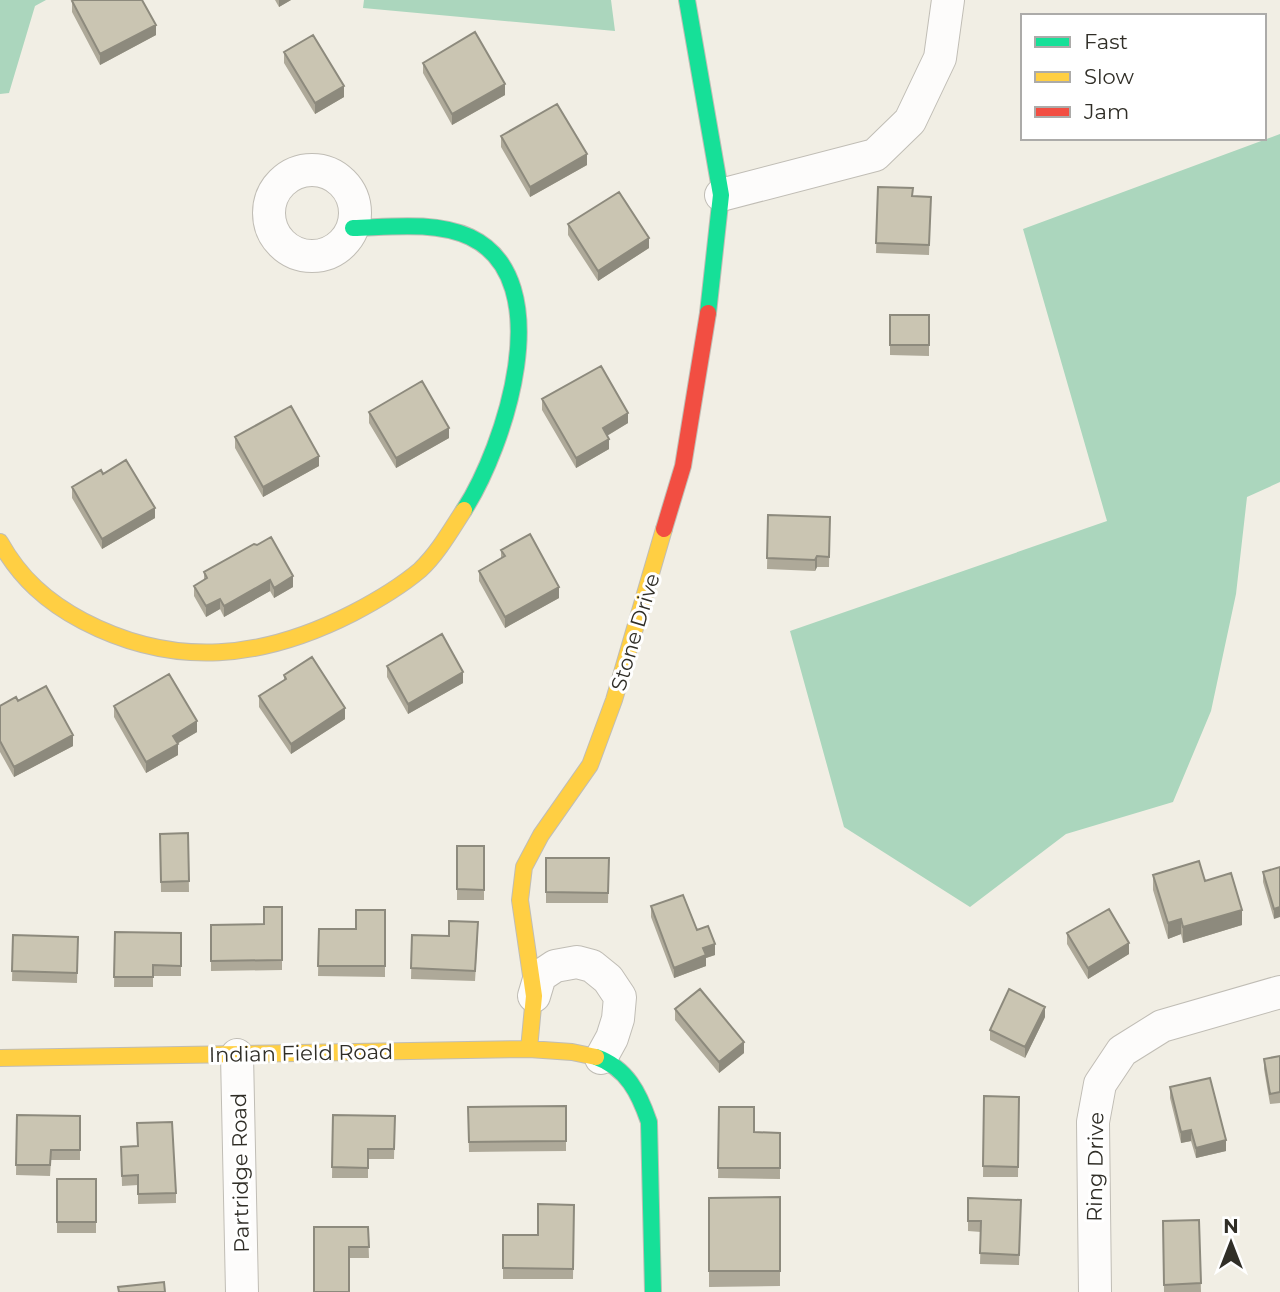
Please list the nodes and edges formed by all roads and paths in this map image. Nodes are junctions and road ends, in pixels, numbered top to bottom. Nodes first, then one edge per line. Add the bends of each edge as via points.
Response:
1 (687, 0) edge
2 (948, 0) edge
3 (720, 195) junction
4 (353, 228) dead end
5 (0, 542) edge
6 (1280, 992) edge
7 (534, 996) junction
8 (529, 1049) junction
9 (237, 1055) junction
10 (0, 1058) edge
11 (601, 1058) junction
12 (242, 1292) edge
13 (653, 1292) edge
14 (1095, 1292) edge

1 - 3 street, Stone Drive
2 - 3 street via 940,58 910,121 874,155
3 - 7 street, Stone Drive via 705,340 683,466 645,600 590,765 524,867 520,900
4 - 5 street via 433,228 481,243 500,260 519,306 514,379 498,442 473,496 429,561 390,592 304,636 265,648 189,654 124,640 60,610 35,590
6 - 14 street, Ring Drive via 1162,1026 1122,1052 1100,1084 1093,1122
7 - 8 street, Stone Drive
7 - 11 street via 540,976 555,965 592,965 608,979 620,997 618,1019
8 - 9 street, Indian Field Road
8 - 11 street, Indian Field Road via 577,1051
9 - 10 street, Indian Field Road
9 - 12 street, Partridge Road
11 - 13 street, Indian Field Road via 635,1084 649,1122

